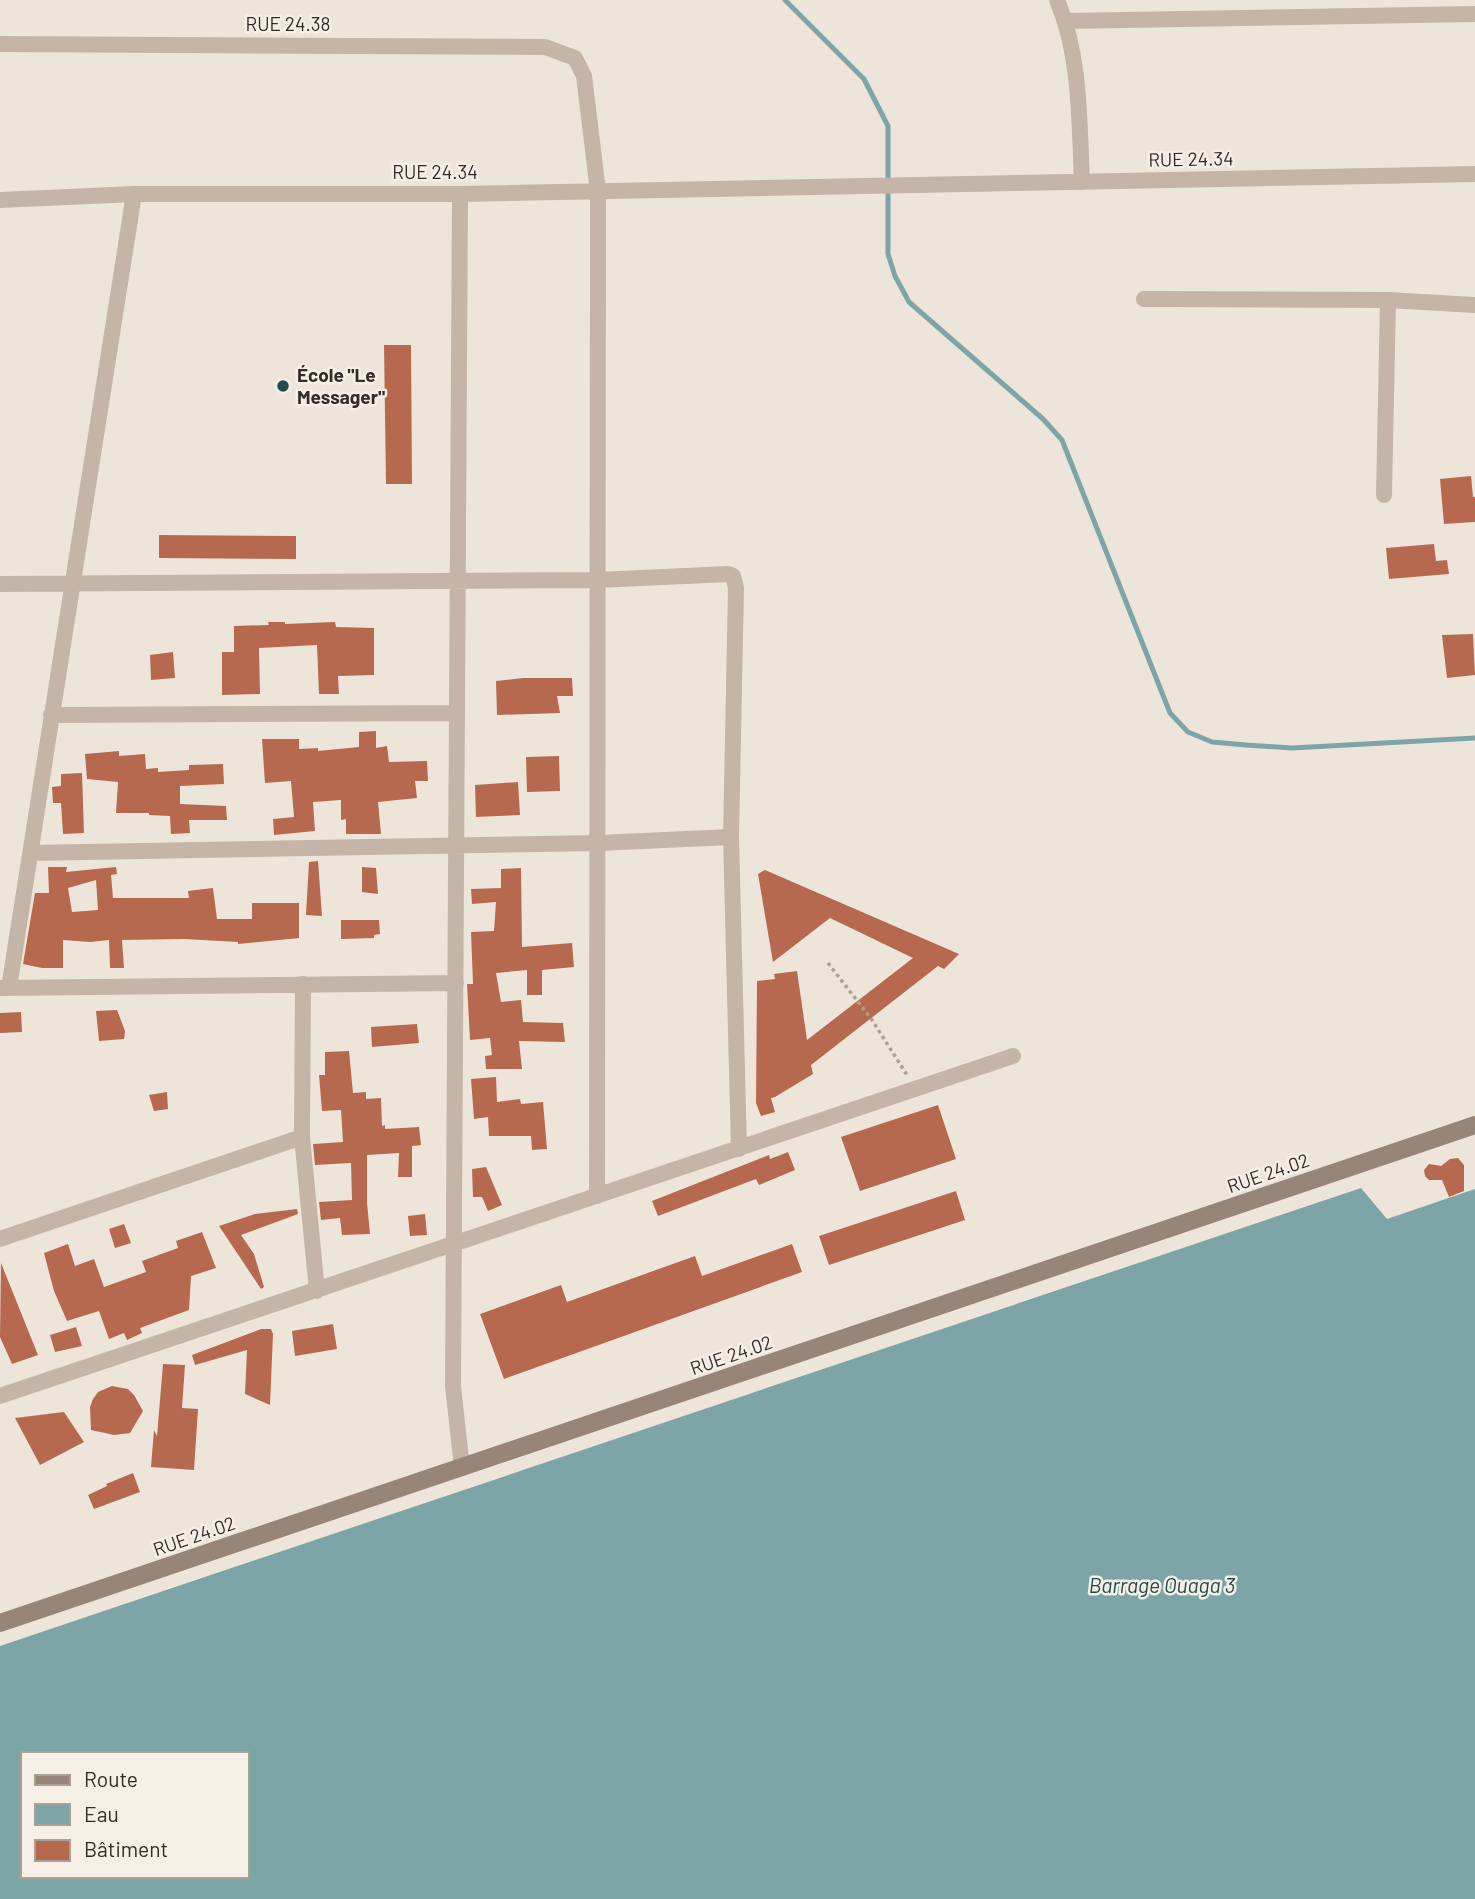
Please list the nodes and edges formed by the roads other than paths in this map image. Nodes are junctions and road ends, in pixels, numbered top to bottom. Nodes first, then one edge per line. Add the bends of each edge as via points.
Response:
1 (1057, 0) edge
2 (1475, 14) edge
3 (1066, 21) junction
4 (0, 44) edge
5 (1475, 174) edge
6 (1082, 182) junction
7 (598, 191) junction
8 (134, 194) junction
9 (460, 194) junction
10 (0, 200) edge
11 (1144, 299) dead end
12 (1388, 300) junction
13 (1475, 306) edge
14 (1384, 495) dead end
15 (598, 580) junction
16 (458, 581) junction
17 (0, 583) edge
18 (72, 583) junction
19 (457, 713) junction
20 (51, 715) junction
21 (731, 837) junction
22 (598, 843) junction
23 (457, 845) junction
24 (30, 853) junction
25 (456, 983) junction
26 (303, 984) junction
27 (4, 988) edge
28 (1013, 1056) dead end
29 (1475, 1125) edge
30 (302, 1137) junction
31 (739, 1149) junction
32 (597, 1196) junction
33 (0, 1239) edge
34 (455, 1244) junction
35 (317, 1291) junction
36 (0, 1396) edge
37 (461, 1468) junction
38 (0, 1623) edge

1 - 3 street
2 - 3 street
3 - 6 street via 1074,56
4 - 7 street, RUE 24.38 via 545,47 575,58 584,76
5 - 6 street, RUE 24.34
6 - 7 street, RUE 24.34
7 - 9 street, RUE 24.34
7 - 15 street
8 - 9 street, RUE 24.34
8 - 10 street, RUE 24.34
8 - 18 street
9 - 16 street
11 - 12 street
12 - 13 street
12 - 14 street
15 - 16 street
15 - 21 street via 728,574 735,579
15 - 22 street
16 - 18 street
16 - 19 street
17 - 18 street
18 - 20 street
19 - 20 street
19 - 23 street
20 - 24 street
21 - 22 street
21 - 31 street
22 - 23 street
22 - 32 street
23 - 24 street
23 - 25 street
24 - 27 street
25 - 26 street
25 - 34 street
26 - 27 street
26 - 30 street
28 - 31 street
29 - 37 street, RUE 24.02
30 - 33 street
30 - 35 street
31 - 32 street
32 - 34 street
34 - 35 street
34 - 37 street via 453,1386
35 - 36 street
37 - 38 street, RUE 24.02

